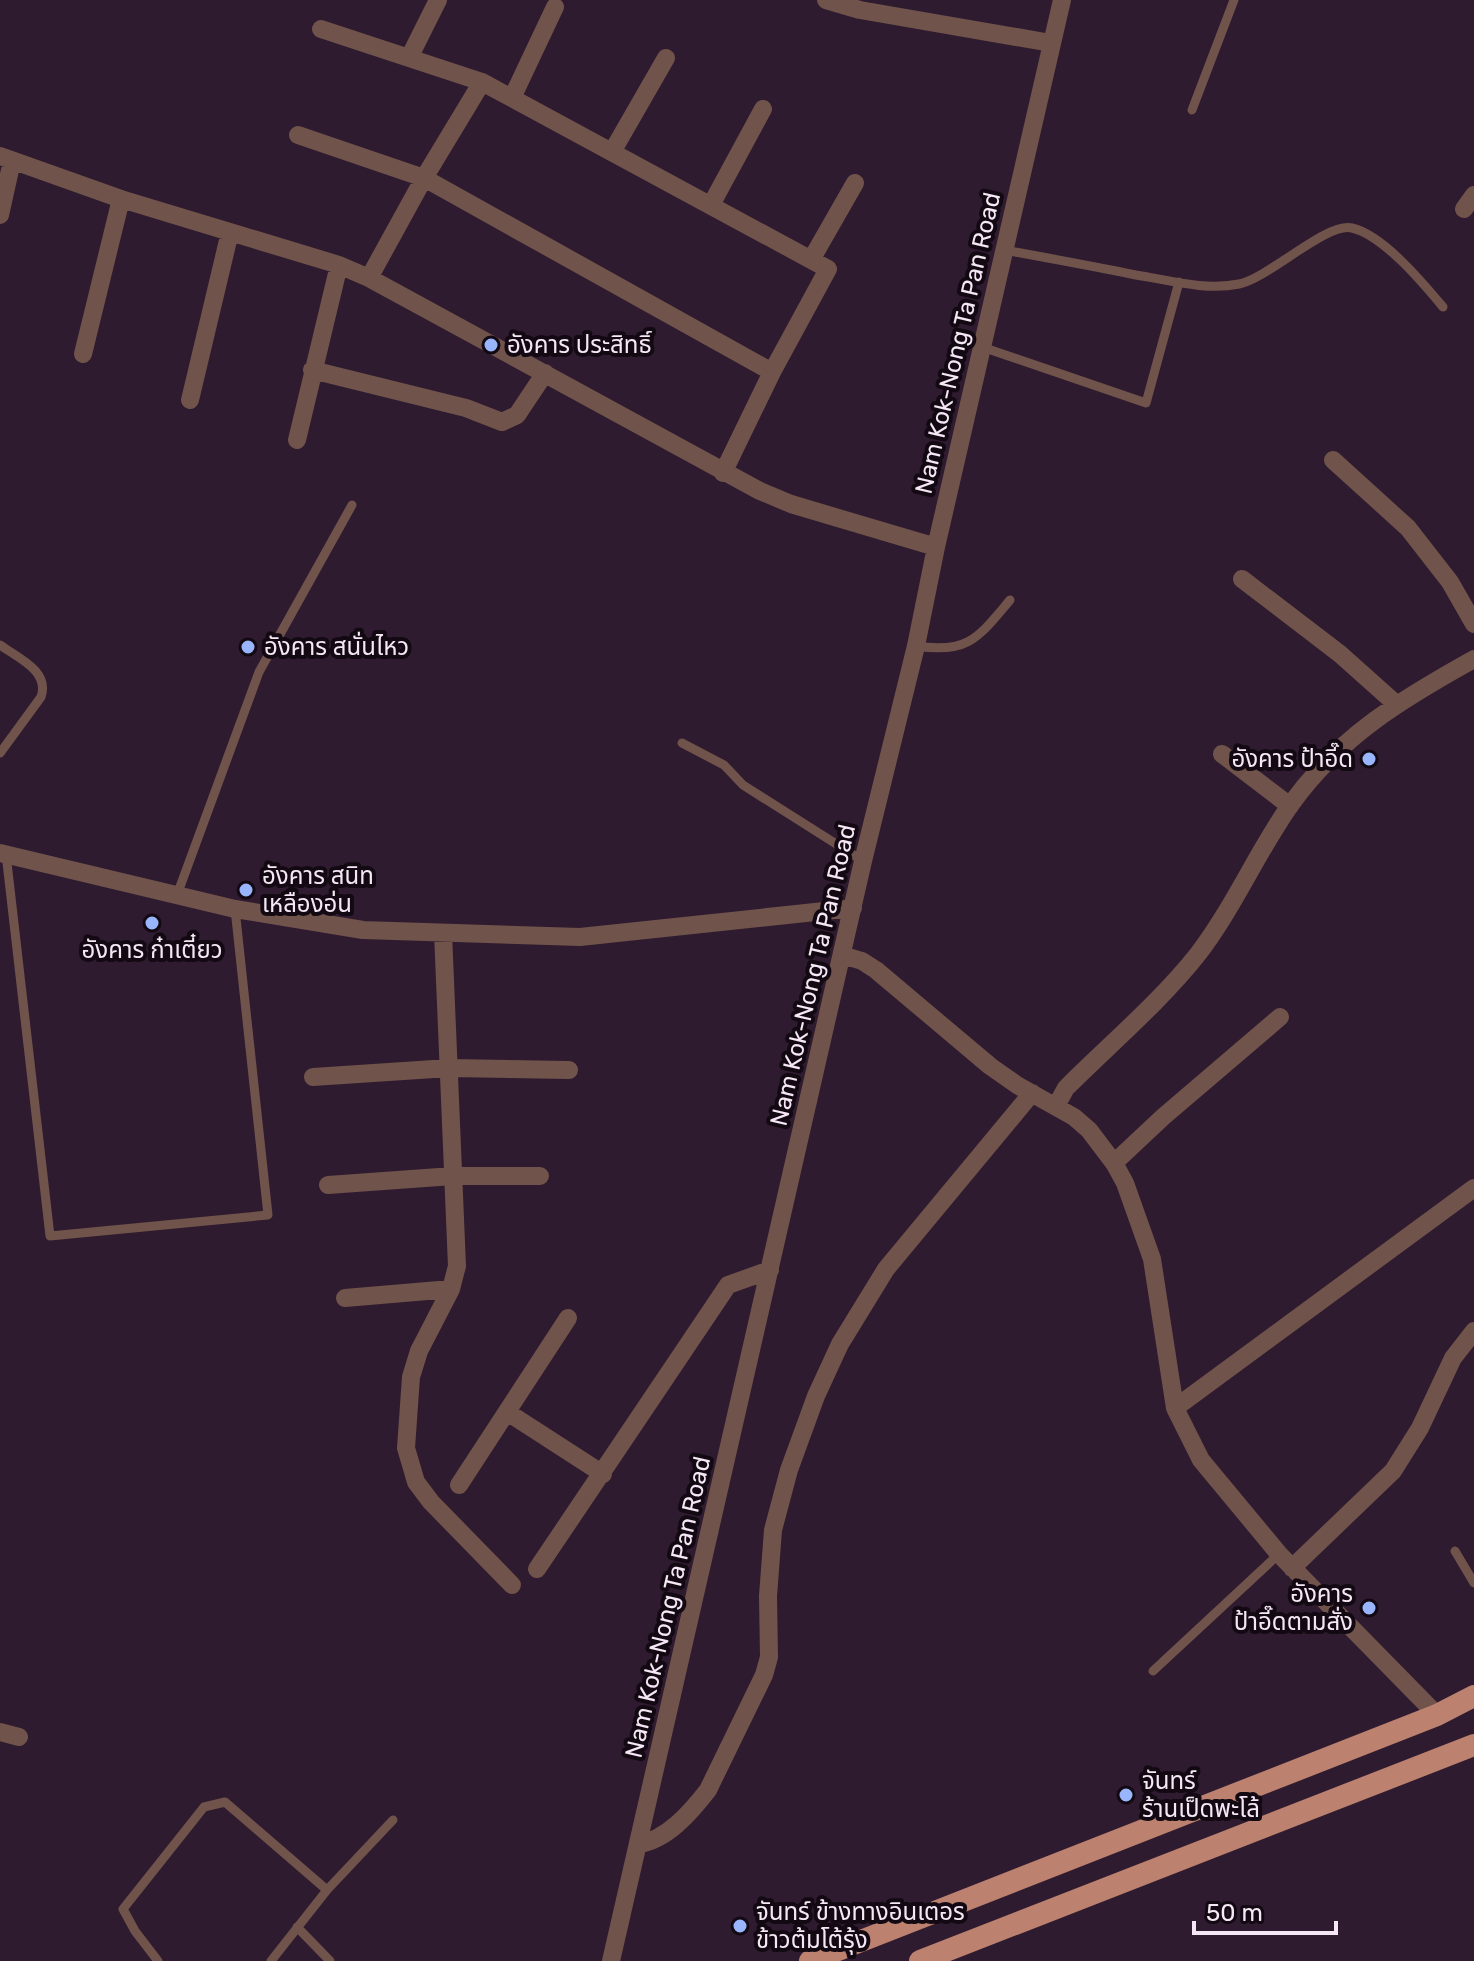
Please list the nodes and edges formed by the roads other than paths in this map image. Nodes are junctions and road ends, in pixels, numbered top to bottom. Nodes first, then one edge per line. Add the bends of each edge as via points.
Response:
1 (438, 0) edge
2 (826, 0) edge
3 (1062, 0) edge
4 (1234, 0) edge
5 (555, 7) dead end
6 (321, 29) dead end
7 (1051, 43) junction
8 (409, 58) junction
9 (666, 58) dead end
10 (482, 82) junction
11 (512, 98) junction
12 (763, 109) dead end
13 (1192, 110) dead end
14 (298, 135) dead end
15 (612, 152) junction
16 (6, 159) edge
17 (424, 178) junction
18 (855, 183) dead end
19 (121, 199) junction
20 (711, 205) junction
21 (0, 215) edge
22 (230, 232) junction
23 (1004, 250) junction
24 (811, 260) junction
25 (339, 265) junction
26 (369, 278) junction
27 (1179, 282) junction
28 (1443, 307) dead end
29 (982, 347) junction
30 (83, 354) dead end
31 (312, 370) junction
32 (772, 372) junction
33 (545, 373) junction
34 (190, 400) dead end
35 (297, 440) dead end
36 (1333, 460) dead end
37 (723, 473) junction
38 (352, 505) dead end
39 (936, 547) junction
40 (1242, 579) dead end
41 (1010, 600) dead end
42 (1474, 624) edge
43 (0, 645) edge
44 (916, 646) junction
45 (1474, 659) edge
46 (1396, 704) junction
47 (682, 743) dead end
48 (0, 753) edge
49 (1222, 754) dead end
50 (1290, 806) junction
51 (3, 854) edge
52 (863, 861) junction
53 (176, 896) junction
54 (853, 908) junction
55 (235, 909) junction
56 (443, 933) junction
57 (842, 955) junction
58 (1280, 1017) dead end
59 (449, 1068) junction
60 (569, 1070) dead end
61 (313, 1077) dead end
62 (1032, 1093) junction
63 (1056, 1106) junction
64 (1114, 1163) junction
65 (453, 1176) junction
66 (540, 1176) dead end
67 (328, 1185) dead end
68 (1474, 1188) edge
69 (770, 1270) junction
70 (451, 1289) junction
71 (345, 1298) dead end
72 (568, 1318) dead end
73 (1474, 1331) edge
74 (1175, 1408) junction
75 (507, 1412) junction
76 (603, 1474) junction
77 (459, 1485) dead end
78 (1455, 1551) dead end
79 (1279, 1554) junction
80 (1292, 1568) junction
81 (537, 1569) dead end
82 (1474, 1583) edge
83 (512, 1585) dead end
84 (1153, 1671) dead end
85 (1474, 1696) edge
86 (1437, 1715) junction
87 (0, 1732) edge
88 (19, 1737) dead end
89 (1474, 1745) edge
90 (393, 1820) dead end
91 (638, 1844) junction
92 (327, 1890) junction
93 (297, 1927) junction
94 (927, 1960) edge
95 (158, 1961) edge
96 (271, 1961) edge
97 (330, 1961) edge
98 (611, 1961) edge
99 (810, 1961) edge

1 - 8 street
2 - 7 street
3 - 7 street, Nam Kok-Nong Ta Pan Road
4 - 13 lane
5 - 11 street
6 - 8 street
7 - 23 street, Nam Kok-Nong Ta Pan Road
8 - 10 street
9 - 15 street
10 - 11 street
10 - 17 street
11 - 15 street
12 - 20 street
14 - 17 street
15 - 20 street
16 - 19 street
16 - 21 street
17 - 26 street
17 - 32 street
18 - 24 street
19 - 22 street
19 - 30 street
20 - 24 street
22 - 25 street
22 - 34 street
23 - 27 lane
23 - 29 street, Nam Kok-Nong Ta Pan Road
24 - 32 street via 828,269
25 - 26 street
25 - 31 street
26 - 33 street
27 - 28 lane via 1236,285 1253,280 1331,231 1350,227 1415,273
27 - 29 lane via 1146,403
29 - 39 street, Nam Kok-Nong Ta Pan Road
31 - 33 street via 466,408 502,422 517,415
31 - 35 street
32 - 37 street
33 - 37 street
36 - 42 street via 1408,528 1442,570
37 - 39 street via 791,504
38 - 53 lane via 259,672
39 - 44 street, Nam Kok-Nong Ta Pan Road
40 - 46 street
41 - 44 lane via 975,638 957,647
43 - 48 lane via 40,674 44,687
44 - 52 street, Nam Kok-Nong Ta Pan Road
45 - 46 street
46 - 50 street via 1337,748
47 - 52 lane via 724,765 743,785
49 - 50 street
50 - 63 street via 1200,951 1066,1088
51 - 53 street
51 - 55 lane via 50,1236 268,1215
52 - 54 street, Nam Kok-Nong Ta Pan Road
53 - 55 street
54 - 56 street via 580,937
54 - 57 street, Nam Kok-Nong Ta Pan Road
55 - 56 street via 363,930
56 - 59 street
57 - 62 street via 876,970 990,1066
57 - 69 street, Nam Kok-Nong Ta Pan Road
58 - 64 street
59 - 60 street
59 - 61 street
59 - 65 street
62 - 63 street
62 - 91 street via 886,1269 840,1344 789,1470 773,1530 769,1657 759,1689 698,1803 657,1840
63 - 64 street via 1089,1130
64 - 74 street via 1152,1259
65 - 66 street
65 - 67 street
65 - 70 street via 457,1266
68 - 74 street
69 - 76 street via 728,1285
69 - 91 street, Nam Kok-Nong Ta Pan Road
70 - 71 street
70 - 83 street via 411,1377 406,1448 416,1482 431,1502
72 - 75 street
73 - 80 street via 1453,1358 1393,1471
74 - 79 street via 1201,1460
75 - 76 street
75 - 77 street
76 - 81 street
78 - 82 lane
79 - 80 street
79 - 84 lane
80 - 86 street
85 - 86 main road
86 - 99 main road
87 - 88 street
89 - 94 main road
90 - 92 lane
91 - 98 street, Nam Kok-Nong Ta Pan Road
92 - 93 lane
92 - 95 lane via 225,1802 204,1807 123,1909
93 - 96 lane
93 - 97 lane

